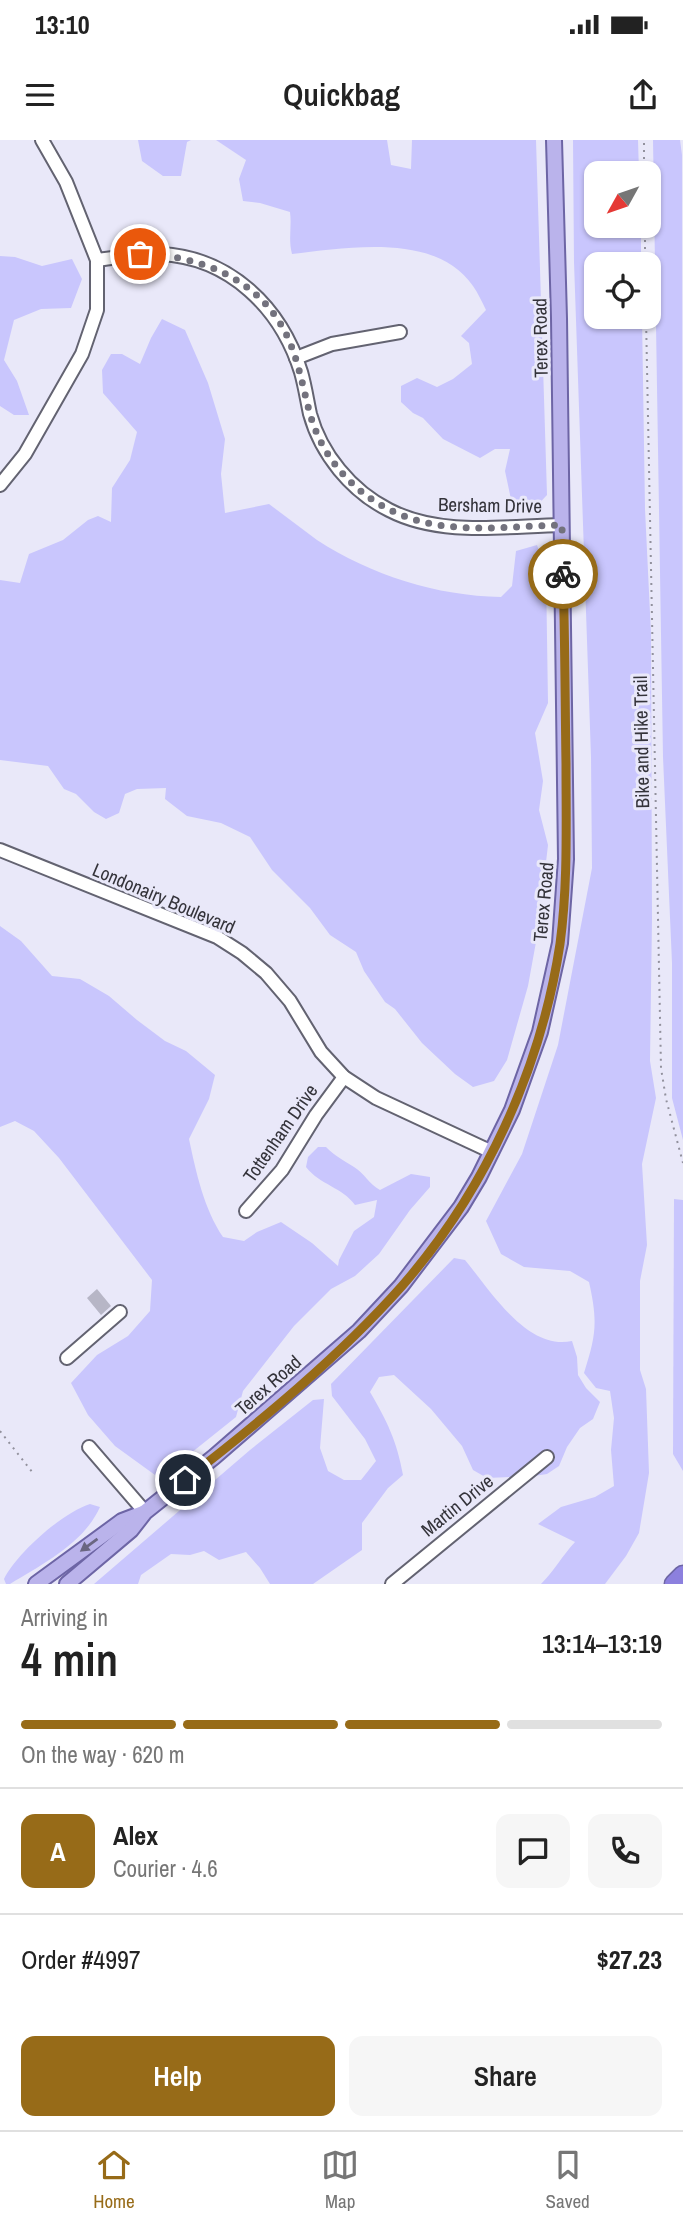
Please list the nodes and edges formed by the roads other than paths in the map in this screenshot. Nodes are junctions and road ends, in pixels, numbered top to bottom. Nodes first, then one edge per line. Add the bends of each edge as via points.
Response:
1 (42, 140) edge
2 (554, 140) edge
3 (97, 260) junction
4 (400, 332) dead end
5 (296, 358) junction
6 (0, 485) edge
7 (562, 525) junction
8 (0, 850) edge
9 (344, 1077) junction
10 (492, 1152) junction
11 (246, 1211) dead end
12 (120, 1312) dead end
13 (67, 1358) dead end
14 (89, 1447) dead end
15 (547, 1457) dead end
16 (145, 1512) junction
17 (683, 1575) edge
18 (36, 1584) edge
19 (68, 1584) edge
20 (392, 1584) edge
21 (674, 1584) edge

1 - 3 street via 66,182
2 - 7 main road, Terex Road
3 - 5 street, Bersham Drive via 163,254 219,269 268,308
3 - 6 street via 97,310 82,354 25,454
4 - 5 street via 332,344
5 - 7 street, Bersham Drive via 326,451 346,477 373,500 406,517 452,527
7 - 10 main road, Terex Road via 567,827 560,943 536,1045
8 - 9 street, Londonairy Boulevard via 202,931 242,953 283,992 321,1052
9 - 10 street, Londonairy Boulevard via 376,1098
9 - 11 street, Tottenham Drive via 282,1171
10 - 16 main road, Terex Road via 439,1239 383,1306 298,1386
12 - 13 street
14 - 16 street
15 - 20 street, Martin Drive
16 -> 18 main road, Terex Road via 122,1521
16 - 19 main road, Terex Road via 131,1530
17 - 21 highway

